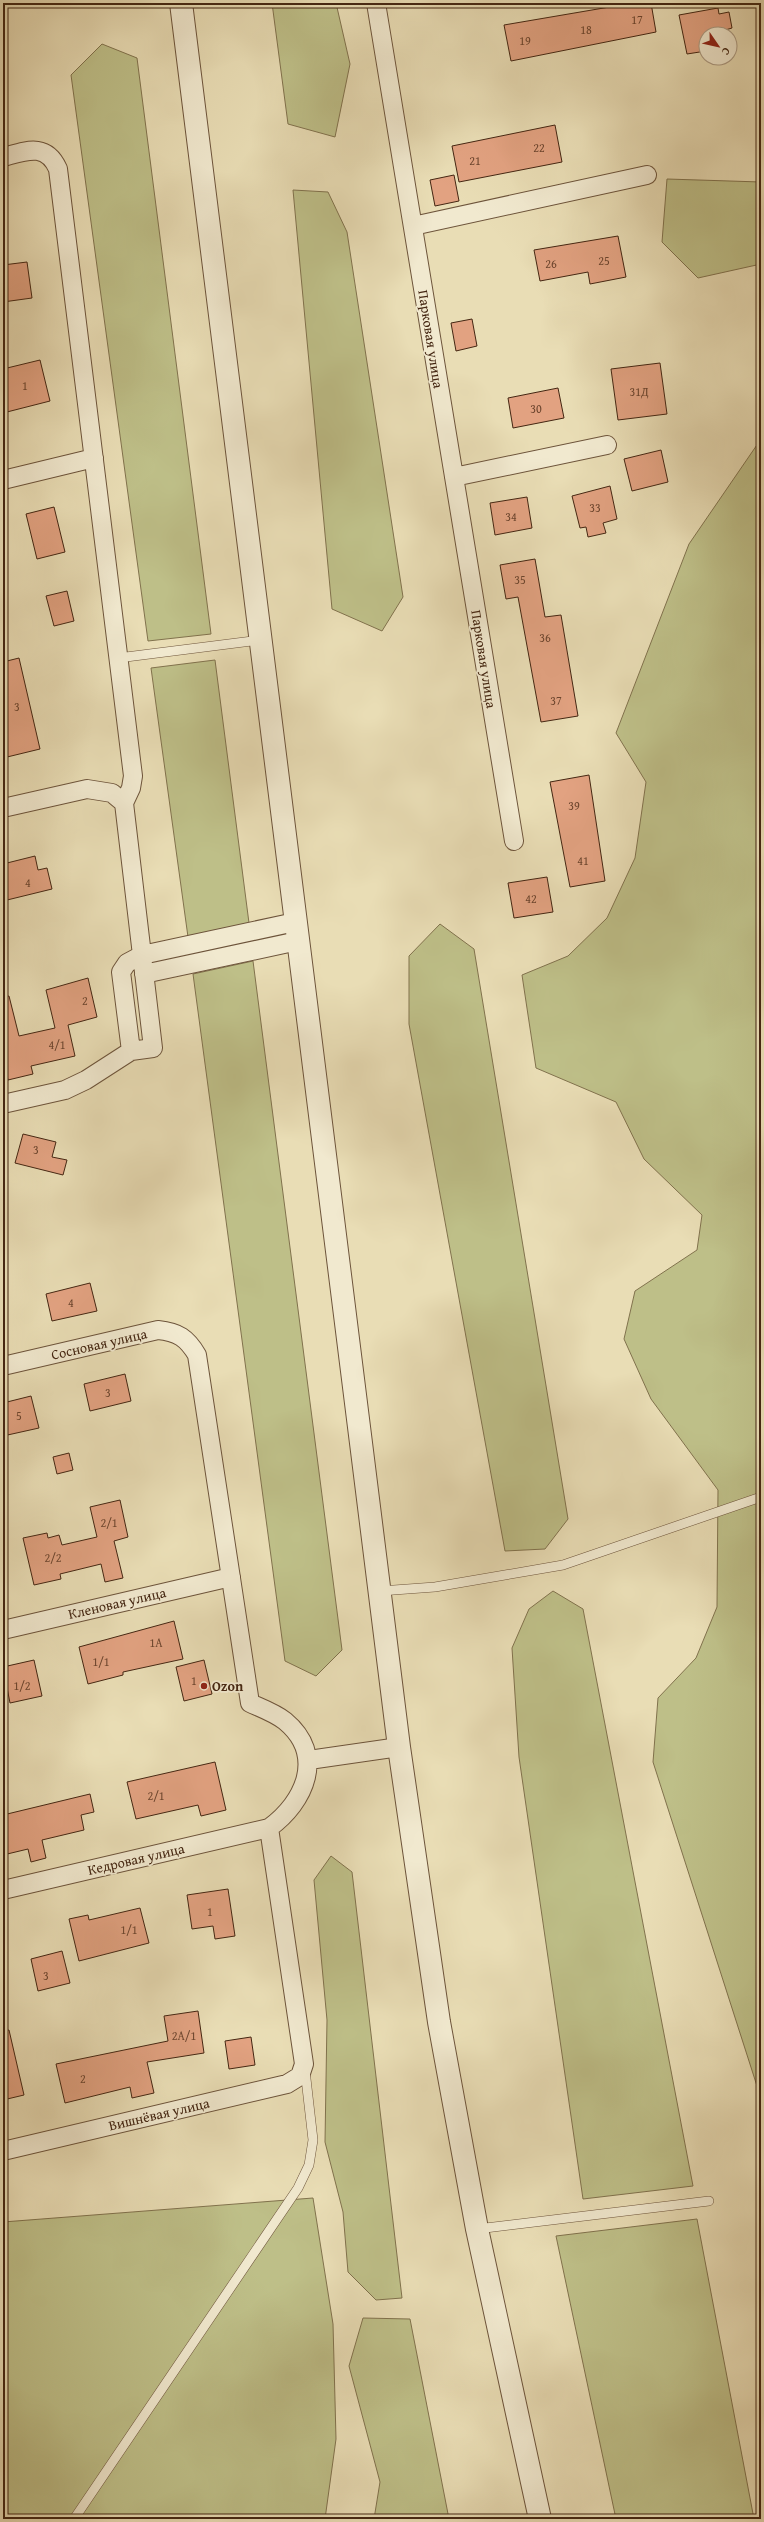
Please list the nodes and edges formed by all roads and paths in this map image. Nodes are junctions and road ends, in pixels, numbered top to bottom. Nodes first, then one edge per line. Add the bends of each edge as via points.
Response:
1 (181, 3) edge
2 (376, 3) edge
3 (3, 157) edge
4 (647, 175) dead end
5 (412, 226) junction
6 (607, 444) dead end
7 (94, 458) junction
8 (454, 476) junction
9 (3, 480) edge
10 (260, 640) junction
11 (118, 658) junction
12 (124, 802) junction
13 (3, 808) edge
14 (514, 840) dead end
15 (297, 932) junction
16 (142, 955) junction
17 (144, 974) junction
18 (131, 1051) junction
19 (3, 1104) edge
20 (3, 1366) edge
21 (761, 1497) edge
22 (231, 1577) junction
23 (378, 1591) junction
24 (3, 1630) edge
25 (399, 1747) junction
26 (309, 1760) junction
27 (269, 1828) junction
28 (3, 1890) edge
29 (304, 2064) junction
30 (3, 2151) edge
31 (709, 2201) dead end
32 (477, 2229) junction
33 (74, 2519) edge
34 (540, 2519) edge

1 - 10 street
2 - 5 street, Парковая улица
3 - 7 street via 39,150 48,154 58,169
4 - 5 street
5 - 8 street, Парковая улица
6 - 8 street
7 - 9 street
7 - 11 street
8 - 14 street, Парковая улица
10 - 11 lane
10 - 15 street
11 - 12 street via 133,776 131,788
12 - 13 street via 112,793 100,789 87,789
12 - 16 street
15 - 16 street
15 - 17 street
15 - 23 street
16 - 17 street
16 - 18 street via 126,962 121,972
17 - 18 street via 153,1048
18 - 19 street via 86,1080 65,1090
20 - 22 street, Сосновая улица via 158,1330 184,1336 197,1356
21 - 23 lane via 563,1566 435,1587
22 - 24 street, Кленовая улица
22 - 26 street via 250,1702 285,1721 299,1736
23 - 25 street
25 - 26 street
25 - 32 street via 439,2022
26 - 27 street via 304,1786 292,1807
27 - 28 street, Кедровая улица
27 - 29 street
29 - 30 street, Вишнёвая улица via 300,2076 287,2084
29 - 33 lane via 313,2140 309,2165 298,2188
31 - 32 lane
32 - 34 street

